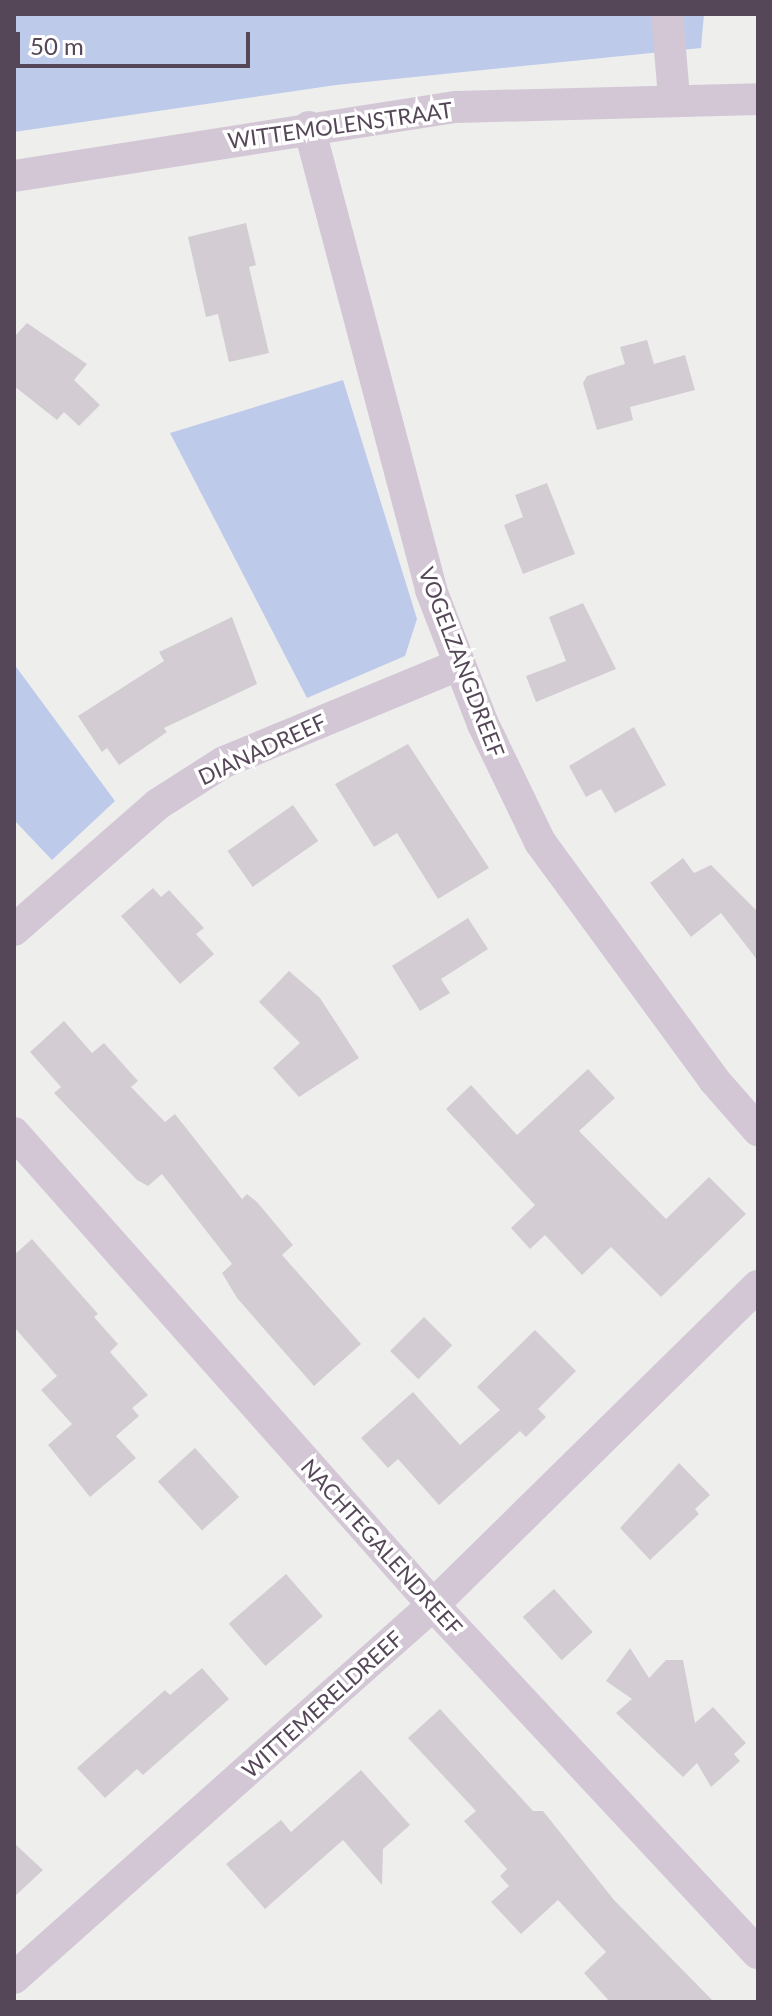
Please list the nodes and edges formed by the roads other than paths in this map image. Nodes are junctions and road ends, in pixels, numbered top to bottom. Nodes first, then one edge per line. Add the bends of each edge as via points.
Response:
1 (667, 14) edge
2 (674, 98) junction
3 (758, 99) edge
4 (309, 127) junction
5 (18, 178) edge
6 (458, 665) junction
7 (14, 930) edge
8 (758, 1130) edge
9 (14, 1133) edge
10 (758, 1286) edge
11 (433, 1605) junction
12 (758, 1953) edge
13 (14, 1978) edge

1 - 2 street
2 - 3 street, WITTEMOLENSTRAAT
2 - 4 street, WITTEMOLENSTRAAT via 457,107
4 - 5 street, WITTEMOLENSTRAAT
4 - 6 street, VOGELZANGDREEF via 382,419
6 - 7 street, DIANADREEF via 224,762 158,804
6 - 8 street, VOGELZANGDREEF via 540,842 705,1068
9 - 11 street, NACHTEGALENDREEF
10 - 11 street, WITTEMERELDREEF
11 - 12 street, NACHTEGALENDREEF
11 - 13 street, WITTEMERELDREEF

